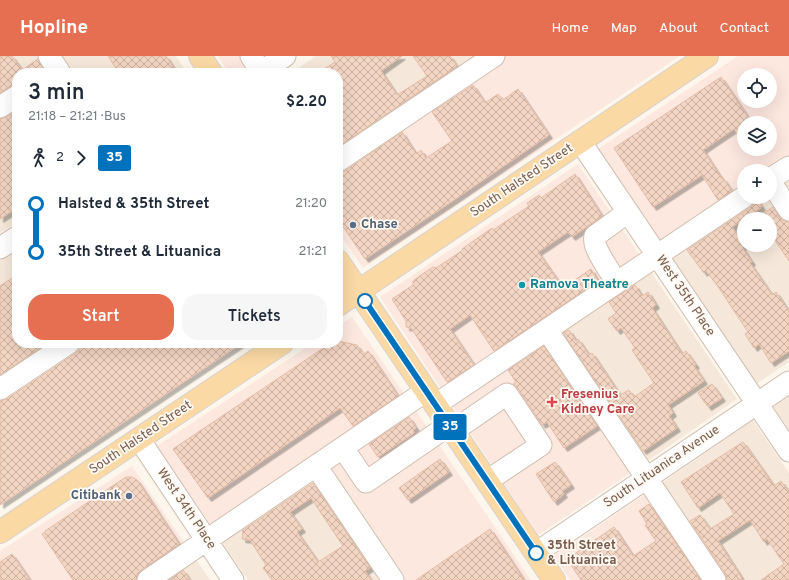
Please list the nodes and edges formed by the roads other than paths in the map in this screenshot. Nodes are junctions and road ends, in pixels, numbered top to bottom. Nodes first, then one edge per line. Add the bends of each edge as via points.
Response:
1 (200, 56) edge
2 (285, 56) edge
3 (494, 56) edge
4 (707, 56) edge
5 (257, 67) edge
6 (208, 68) edge
7 (12, 99) edge
8 (0, 107) edge
9 (580, 141) junction
10 (343, 159) edge
11 (789, 167) edge
12 (777, 175) edge
13 (777, 191) edge
14 (737, 202) edge
15 (789, 210) edge
16 (628, 212) junction
17 (12, 240) edge
18 (0, 248) edge
19 (657, 255) junction
20 (343, 268) edge
21 (610, 272) dead end
22 (358, 291) junction
23 (343, 302) edge
24 (547, 330) junction
25 (62, 348) edge
26 (275, 348) edge
27 (789, 382) edge
28 (0, 389) edge
29 (431, 398) junction
30 (757, 403) junction
31 (451, 428) junction
32 (139, 439) junction
33 (343, 448) junction
34 (789, 451) edge
35 (316, 466) junction
36 (646, 478) junction
37 (487, 481) junction
38 (0, 532) edge
39 (206, 540) junction
40 (536, 553) junction
41 (148, 580) edge
42 (233, 580) edge
43 (393, 580) edge
44 (553, 580) edge
45 (715, 580) edge

1 - 6 main road
2 - 5 street
3 - 10 street
4 - 9 main road, South Halsted Street
7 - 8 street
9 - 16 street, West 35th Place
9 - 22 main road, South Halsted Street
11 - 12 street
13 - 15 street
14 - 19 street
16 - 19 street, West 35th Place
16 - 21 street via 595,236 594,240 601,258
17 - 18 street
19 - 24 street
19 - 30 street, West 35th Place
20 - 22 main road
22 - 23 main road, South Halsted Street
22 - 29 main road
24 - 29 street
24 - 36 street
25 - 28 street
26 - 32 main road, South Halsted Street
27 - 30 street, South Lituanica Avenue
29 - 31 main road
29 - 33 street
30 - 34 street, West 35th Place
30 - 36 street, South Lituanica Avenue
31 - 33 street via 366,482
31 - 37 main road
31 - 37 street via 507,394 541,445
32 - 38 main road, South Halsted Street
32 - 39 street, West 34th Place
33 - 35 street
35 - 39 street
35 - 43 street
36 - 40 street, South Lituanica Avenue
36 - 45 street
37 - 40 main road
39 - 41 street
39 - 42 street, West 34th Place
40 - 44 main road

